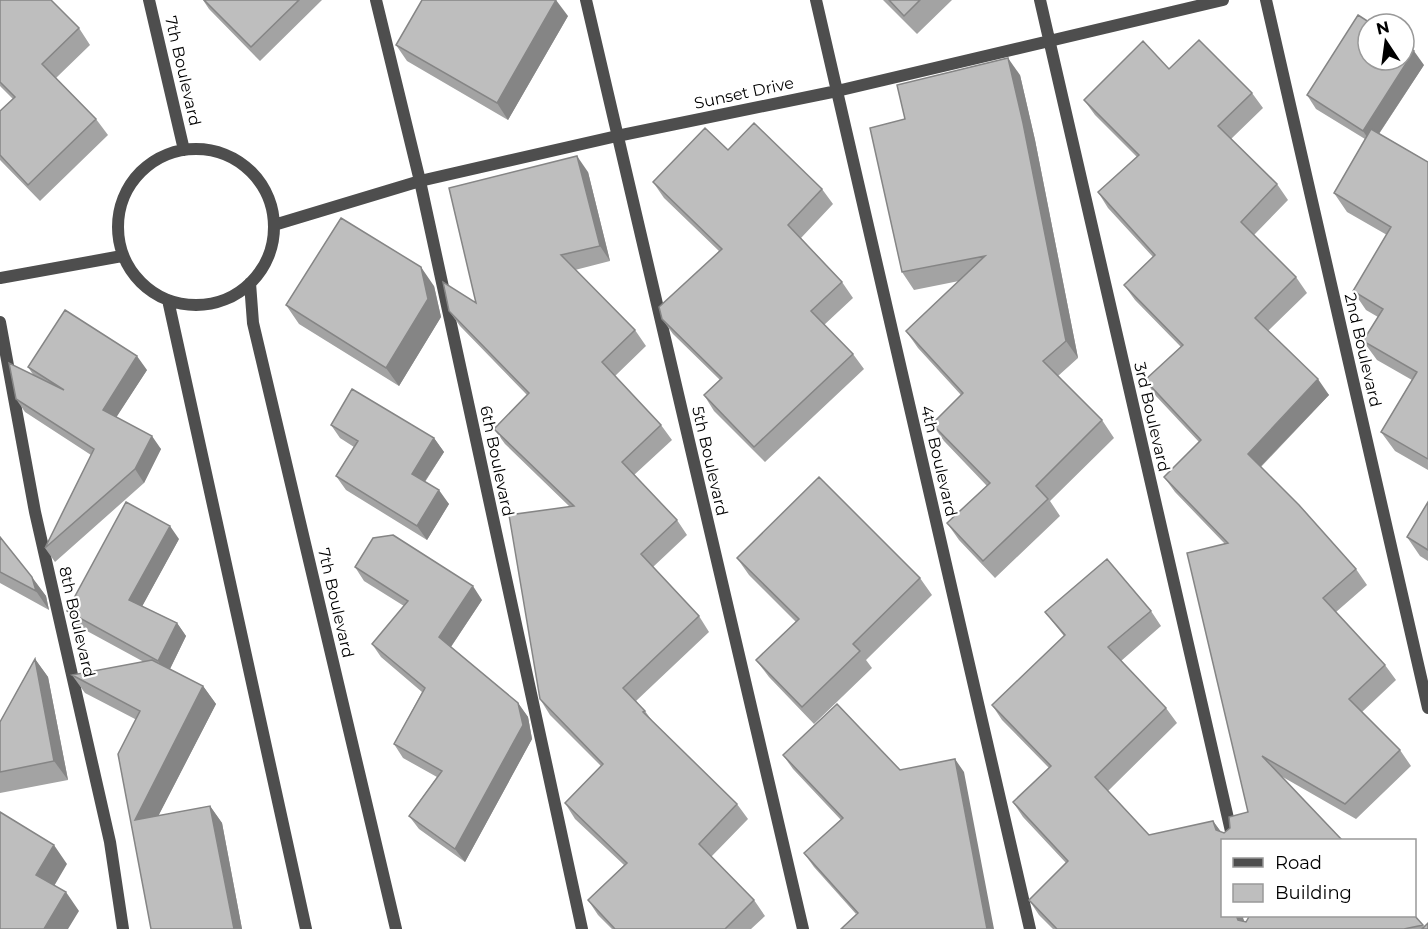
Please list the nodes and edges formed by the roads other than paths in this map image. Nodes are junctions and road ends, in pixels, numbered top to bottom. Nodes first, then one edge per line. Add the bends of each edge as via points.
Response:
1 (149, 0) edge
2 (376, 0) edge
3 (586, 0) edge
4 (816, 0) edge
5 (1040, 0) edge
6 (1223, 0) edge
7 (1266, 0) edge
8 (1049, 42) junction
9 (837, 91) junction
10 (617, 136) junction
11 (184, 150) junction
12 (420, 181) junction
13 (274, 225) junction
14 (122, 255) junction
15 (0, 278) edge
16 (250, 283) junction
17 (168, 300) junction
18 (0, 322) edge
19 (1428, 708) edge
20 (1233, 839) edge
21 (123, 929) edge
22 (306, 929) edge
23 (396, 929) edge
24 (582, 929) edge
25 (803, 929) edge
26 (1030, 929) edge

1 - 11 street, 7th Boulevard
2 - 12 street, 6th Boulevard
3 - 10 street, 5th Boulevard
4 - 9 street, 4th Boulevard
5 - 8 street, 3rd Boulevard
6 - 8 street, Sunset Drive
7 - 19 street, 2nd Boulevard
8 - 9 street, Sunset Drive
8 - 20 street, 3rd Boulevard
9 - 10 street, Sunset Drive
9 - 26 street, 4th Boulevard
10 - 12 street, Sunset Drive
10 - 25 street, 5th Boulevard
11 - 13 street via 204,148 222,153 253,173 264,188
11 - 14 street via 165,155 133,179 117,216
12 - 13 street, Sunset Drive
12 - 24 street, 6th Boulevard
13 - 16 street via 272,246
14 - 15 street
14 - 17 street via 133,274
16 - 17 street via 211,304
16 - 23 street, 7th Boulevard via 253,324
17 - 22 street
18 - 21 street, 8th Boulevard via 36,512 110,842

